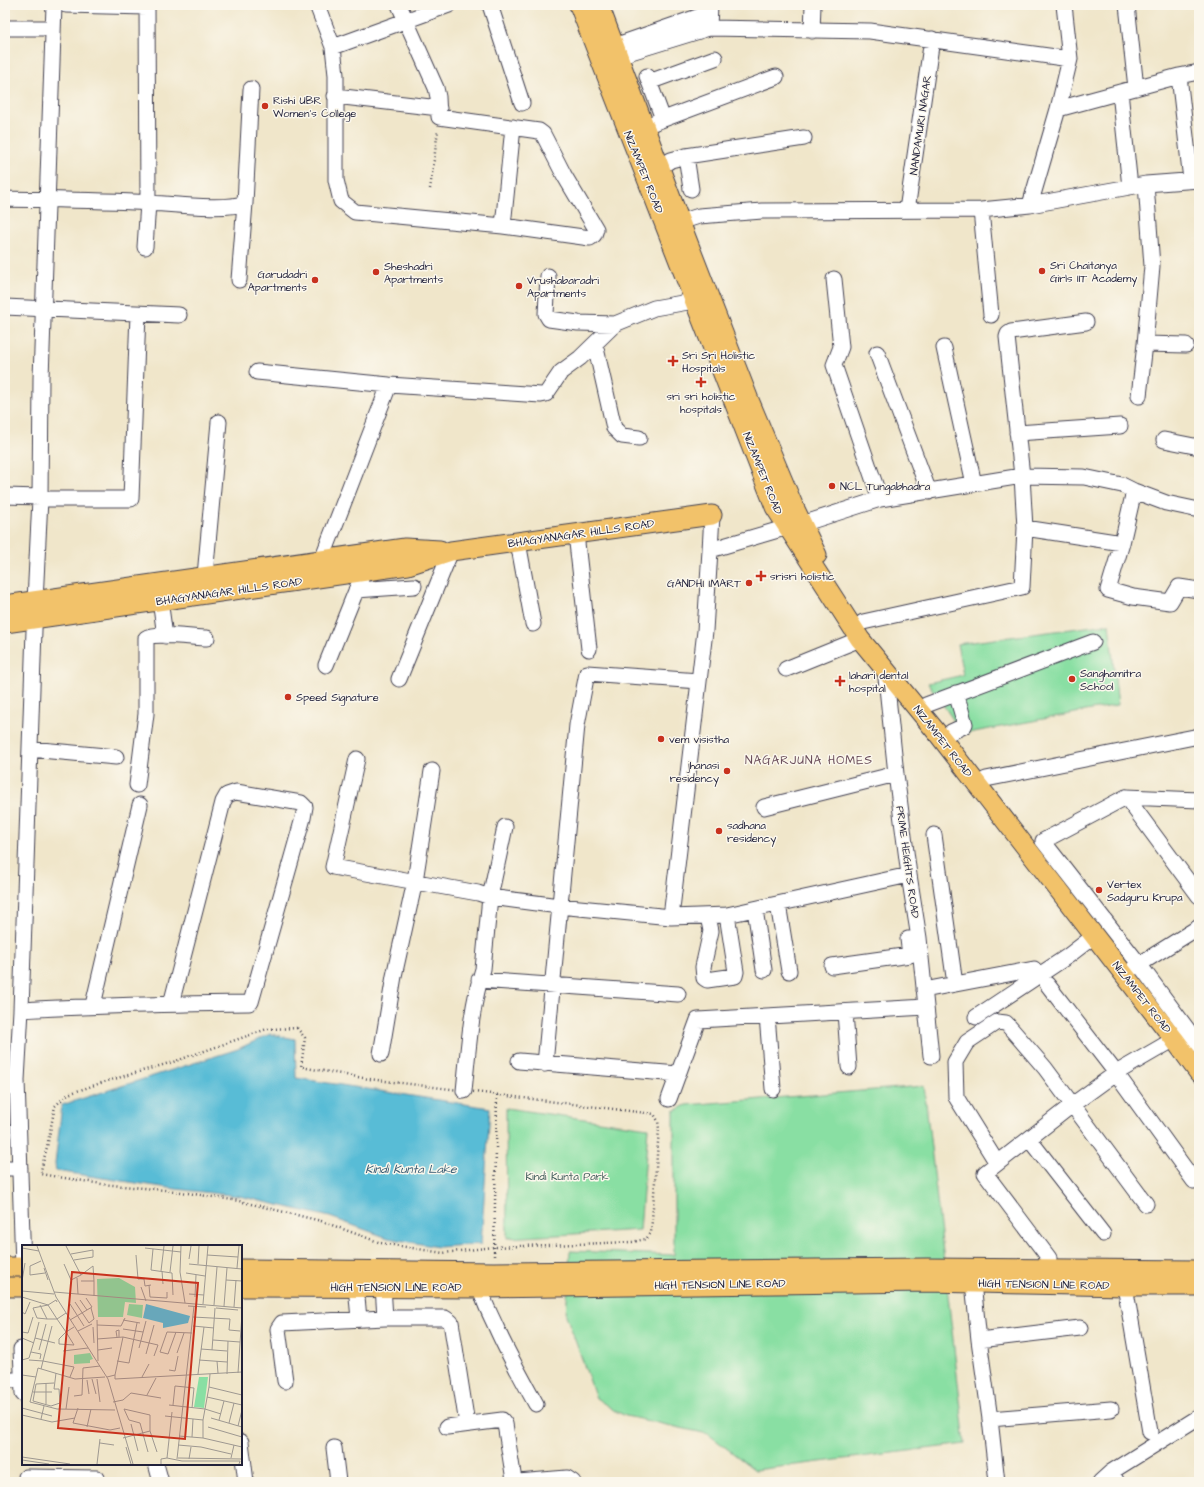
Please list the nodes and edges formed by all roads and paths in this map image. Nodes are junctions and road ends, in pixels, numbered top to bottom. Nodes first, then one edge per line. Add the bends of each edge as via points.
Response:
1 (54, 5) edge
2 (66, 5) edge
3 (317, 5) edge
4 (399, 5) edge
5 (449, 5) edge
6 (490, 5) edge
7 (579, 5) edge
8 (599, 5) edge
9 (813, 5) edge
10 (1064, 5) edge
11 (1127, 5) edge
12 (146, 6) edge
13 (706, 16) edge
14 (405, 21) junction
15 (5, 28) edge
16 (53, 28) junction
17 (812, 31) junction
18 (932, 39) junction
19 (333, 47) junction
20 (616, 51) junction
21 (715, 58) dead end
22 (1070, 59) junction
23 (1199, 72) edge
24 (1179, 76) junction
25 (776, 77) dead end
26 (1136, 88) junction
27 (251, 89) dead end
28 (336, 92) junction
29 (1120, 92) junction
30 (522, 103) dead end
31 (1058, 110) junction
32 (439, 112) junction
33 (663, 119) junction
34 (645, 126) junction
35 (513, 128) junction
36 (804, 138) dead end
37 (686, 156) junction
38 (660, 167) junction
39 (1195, 180) edge
40 (1146, 184) junction
41 (1130, 187) junction
42 (430, 189) dead end
43 (691, 189) dead end
44 (5, 199) edge
45 (48, 200) junction
46 (148, 203) junction
47 (245, 203) junction
48 (1030, 205) junction
49 (907, 210) junction
50 (982, 210) junction
51 (680, 222) junction
52 (503, 226) junction
53 (145, 247) dead end
54 (548, 276) dead end
55 (834, 279) dead end
56 (239, 280) dead end
57 (702, 300) junction
58 (5, 307) edge
59 (44, 308) junction
60 (138, 314) junction
61 (178, 315) dead end
62 (991, 315) dead end
63 (1086, 322) dead end
64 (615, 324) junction
65 (595, 344) junction
66 (1145, 344) junction
67 (1186, 345) dead end
68 (944, 348) dead end
69 (877, 353) dead end
70 (257, 372) dead end
71 (389, 385) junction
72 (1139, 396) dead end
73 (220, 422) dead end
74 (1120, 426) dead end
75 (1017, 433) junction
76 (639, 438) dead end
77 (1164, 440) dead end
78 (1199, 447) edge
79 (1022, 476) junction
80 (974, 484) junction
81 (1134, 491) junction
82 (929, 492) junction
83 (5, 496) edge
84 (40, 498) junction
85 (880, 500) junction
86 (1199, 510) edge
87 (712, 515) joint
88 (795, 526) junction
89 (1025, 528) junction
90 (576, 534) junction
91 (518, 542) junction
92 (1122, 543) junction
93 (710, 550) junction
94 (451, 551) junction
95 (322, 559) junction
96 (364, 571) junction
97 (202, 583) junction
98 (414, 586) dead end
99 (356, 590) junction
100 (1199, 590) edge
101 (160, 600) junction
102 (5, 605) edge
103 (35, 610) junction
104 (5, 623) edge
105 (533, 624) dead end
106 (862, 631) junction
107 (165, 636) junction
108 (207, 638) dead end
109 (1094, 642) dead end
110 (589, 649) dead end
111 (326, 665) dead end
112 (885, 668) junction
113 (786, 669) dead end
114 (399, 679) dead end
115 (700, 681) junction
116 (956, 693) junction
117 (926, 704) junction
118 (951, 732) junction
119 (1199, 736) edge
120 (30, 749) junction
121 (116, 757) dead end
122 (357, 759) dead end
123 (432, 771) dead end
124 (896, 774) junction
125 (986, 779) junction
126 (137, 785) dead end
127 (1126, 797) junction
128 (1199, 800) edge
129 (140, 806) dead end
130 (764, 807) dead end
131 (505, 827) dead end
132 (934, 835) dead end
133 (909, 875) junction
134 (415, 881) junction
135 (1199, 896) edge
136 (490, 897) junction
137 (778, 904) junction
138 (559, 906) junction
139 (754, 909) junction
140 (727, 915) junction
141 (708, 916) junction
142 (671, 917) junction
143 (1199, 927) edge
144 (1094, 936) junction
145 (919, 938) junction
146 (832, 966) dead end
147 (1137, 966) junction
148 (1034, 969) dead end
149 (764, 970) dead end
150 (789, 971) dead end
151 (479, 980) junction
152 (955, 984) junction
153 (1047, 984) dead end
154 (553, 986) junction
155 (924, 990) junction
156 (678, 994) dead end
157 (171, 1004) junction
158 (93, 1005) junction
159 (926, 1008) junction
160 (21, 1010) junction
161 (845, 1012) junction
162 (768, 1016) junction
163 (976, 1016) dead end
164 (1186, 1039) edge
165 (381, 1054) dead end
166 (1199, 1054) edge
167 (931, 1056) dead end
168 (519, 1061) dead end
169 (546, 1064) junction
170 (849, 1067) dead end
171 (1116, 1073) junction
172 (1199, 1073) edge
173 (678, 1074) junction
174 (11, 1080) edge
175 (773, 1088) dead end
176 (464, 1090) junction
177 (496, 1095) junction
178 (669, 1099) dead end
179 (1072, 1105) junction
180 (1029, 1139) junction
181 (997, 1163) junction
182 (5, 1168) edge
183 (20, 1168) junction
184 (1194, 1181) dead end
185 (1146, 1204) dead end
186 (1103, 1234) dead end
187 (22, 1245) edge
188 (494, 1247) junction
189 (1049, 1258) dead end
190 (5, 1267) edge
191 (22, 1267) edge
192 (242, 1269) edge
193 (485, 1277) junction
194 (1194, 1278) edge
195 (973, 1283) junction
196 (356, 1286) junction
197 (383, 1286) junction
198 (1125, 1286) junction
199 (5, 1287) edge
200 (22, 1287) edge
201 (242, 1287) edge
202 (385, 1318) junction
203 (359, 1319) junction
204 (1080, 1328) dead end
205 (979, 1340) junction
206 (21, 1349) dead end
207 (22, 1367) edge
208 (5, 1380) edge
209 (285, 1381) dead end
210 (22, 1385) edge
211 (536, 1404) dead end
212 (1111, 1409) dead end
213 (1199, 1417) edge
214 (990, 1419) junction
215 (467, 1424) junction
216 (447, 1427) dead end
217 (1150, 1432) dead end
218 (334, 1448) dead end
219 (242, 1450) edge
220 (156, 1465) edge
221 (26, 1474) edge
222 (97, 1478) dead end
223 (1109, 1479) edge
224 (161, 1482) edge
225 (246, 1482) edge
226 (338, 1482) edge
227 (573, 1482) edge
228 (997, 1482) edge

1 - 16 street
2 - 12 street
3 - 19 street
4 - 14 street
5 - 14 street
6 - 30 street
7 - 57 main road, NIZAMPET ROAD
8 - 20 main road, NIZAMPET ROAD
9 - 17 street
10 - 22 street
11 - 26 street
12 - 46 street
13 - 17 street
13 - 20 street
14 - 19 street
14 - 32 street via 436,88
15 - 16 street
16 - 45 street
17 - 18 street via 870,31
18 - 22 street
18 - 49 street, NANDAMURI NAGAR
19 - 28 street
20 - 34 main road, NIZAMPET ROAD
21 - 33 street via 648,79
22 - 31 street
23 - 24 street
24 - 26 street
24 - 39 street
25 - 33 street
26 - 29 street
27 - 47 street
28 - 32 street
28 - 52 street via 336,180 341,201 347,206 355,212
29 - 31 street
29 - 41 street
31 - 48 street
32 - 35 street
32 - 42 path
33 - 34 street
34 - 38 main road, NIZAMPET ROAD
35 - 52 street
35 - 52 street via 539,131 543,134 596,229 590,238
36 - 37 street
37 - 38 street
37 - 43 street
38 - 51 main road, NIZAMPET ROAD
39 - 40 street
40 - 41 street
40 - 66 street via 1152,266
41 - 48 street
44 - 45 street
45 - 46 street
45 - 59 street
46 - 47 street via 207,206 240,206
46 - 53 street
47 - 56 street
48 - 50 street
49 - 50 street
49 - 51 street via 762,210 699,216
50 - 62 street
51 - 57 main road, NIZAMPET ROAD
54 - 64 street via 546,314 549,319
55 - 85 street via 841,347 834,365
57 - 64 street via 654,308
57 - 88 main road, NIZAMPET ROAD via 749,400 793,504
58 - 59 street
59 - 60 street
59 - 84 street
60 - 61 street
60 - 84 street via 131,499
63 - 75 street via 1008,334
64 - 65 street
65 - 71 street via 562,372 546,394 542,395
65 - 76 street via 614,428 622,436
66 - 67 street
66 - 72 street
68 - 80 street
69 - 82 street
70 - 71 street
71 - 95 street
73 - 97 street
74 - 75 street
75 - 79 street
77 - 78 street
79 - 80 street
79 - 81 street via 1084,477 1122,485
79 - 89 street
80 - 82 street
81 - 86 street via 1166,503
81 - 92 street
82 - 85 street
83 - 84 street
84 - 103 street
85 - 88 street
87 - 90 main road, BHAGYANAGAR HILLS ROAD
87 - 93 street
88 - 93 street
88 - 106 main road, NIZAMPET ROAD
89 - 92 street
89 - 106 street via 1022,587
90 - 91 main road, BHAGYANAGAR HILLS ROAD
90 - 110 street
91 - 94 main road, BHAGYANAGAR HILLS ROAD
91 - 105 street
92 - 100 street via 1108,590 1133,597 1170,602 1179,587
93 - 115 street
94 - 95 main road, BHAGYANAGAR HILLS ROAD via 405,548
94 - 96 main road, BHAGYANAGAR HILLS ROAD via 408,565
94 - 114 street
95 - 97 main road, BHAGYANAGAR HILLS ROAD
96 - 97 main road, BHAGYANAGAR HILLS ROAD
96 - 99 street
97 - 101 main road, BHAGYANAGAR HILLS ROAD
97 - 103 main road, BHAGYANAGAR HILLS ROAD
98 - 99 street
99 - 111 street
101 - 103 main road, BHAGYANAGAR HILLS ROAD
101 - 107 street
102 - 103 main road, BHAGYANAGAR HILLS ROAD
103 - 104 main road, BHAGYANAGAR HILLS ROAD
103 - 120 street
106 - 112 main road, NIZAMPET ROAD
106 - 113 street
106 - 117 main road, NIZAMPET ROAD
107 - 108 street
107 - 126 street via 149,635 146,638 146,714
109 - 116 street
112 - 124 street, PRIME HEIGHTS ROAD
112 - 144 main road, NIZAMPET ROAD
115 - 138 street via 587,673 576,725
115 - 142 street
116 - 117 street
116 - 118 street via 965,724
117 - 118 main road, NIZAMPET ROAD
118 - 125 main road, NIZAMPET ROAD
119 - 125 street
120 - 121 street
120 - 160 street
122 - 134 street via 333,867
123 - 134 street
124 - 130 street
124 - 133 street, PRIME HEIGHTS ROAD
125 - 147 main road, NIZAMPET ROAD
127 - 128 street
127 - 135 street
127 - 147 street via 1043,841
129 - 158 street
131 - 136 street
132 - 152 street
133 - 137 street
133 - 145 street, PRIME HEIGHTS ROAD
134 - 136 street
134 - 165 street via 394,976
136 - 138 street
136 - 151 street via 483,970
137 - 139 street
137 - 150 street
138 - 142 street
138 - 154 street
139 - 140 street
139 - 149 street
140 - 141 street
140 - 141 street via 735,976 707,980 704,978 703,967 711,931
141 - 142 street
143 - 147 street
144 - 163 street
144 - 164 main road, NIZAMPET ROAD
145 - 146 street via 908,939 910,955
145 - 155 street, PRIME HEIGHTS ROAD
147 - 164 main road, NIZAMPET ROAD
148 - 152 street
151 - 154 street
151 - 176 street
152 - 155 street
153 - 171 street
154 - 156 street
154 - 169 street
155 - 159 street, PRIME HEIGHTS ROAD
157 - 157 street via 249,1003 253,1000 303,818 305,807 301,802 236,792 227,795 223,802
157 - 158 street
158 - 160 street
159 - 161 street
159 - 167 street, PRIME HEIGHTS ROAD
160 - 174 street
161 - 162 street
161 - 170 street
162 - 173 street via 698,1020
162 - 175 street
164 - 166 main road, NIZAMPET ROAD
164 - 171 street
164 - 172 main road, NIZAMPET ROAD
168 - 169 street
169 - 173 street
171 - 179 street
171 - 184 street
173 - 178 street
174 - 183 street
176 - 177 path
176 - 188 path via 369,1079 301,1067 304,1038 297,1028 267,1029 173,1062 68,1094 54,1106 40,1174 239,1201 321,1221 381,1243 443,1253
177 - 188 path
177 - 188 path via 654,1114 659,1129 650,1232 646,1239 632,1242
179 - 180 street
179 - 181 street via 1006,1023 997,1022 968,1042 955,1062 956,1097
179 - 185 street
180 - 181 street
180 - 186 street
181 - 189 street via 985,1173
182 - 183 street
183 - 187 street
188 - 193 path
190 - 191 main road
192 - 193 main road, HIGH TENSION LINE ROAD
193 - 194 main road, HIGH TENSION LINE ROAD via 919,1268
193 - 195 main road, HIGH TENSION LINE ROAD
193 - 197 main road, HIGH TENSION LINE ROAD
193 - 211 street via 483,1300
194 - 198 main road, HIGH TENSION LINE ROAD
195 - 198 main road, HIGH TENSION LINE ROAD
195 - 205 street
196 - 197 main road, HIGH TENSION LINE ROAD
196 - 201 main road, HIGH TENSION LINE ROAD
196 - 203 street
197 - 202 street
198 - 217 street
199 - 200 main road
202 - 203 street
202 - 215 street via 450,1320
203 - 209 street via 282,1322 278,1329
204 - 205 street
205 - 214 street
206 - 207 street
208 - 210 street
212 - 214 street
213 - 223 street
214 - 228 street
215 - 216 street
215 - 227 street via 504,1421 513,1477 517,1482 567,1478
218 - 226 street
219 - 225 street
220 - 224 street
221 - 222 street

